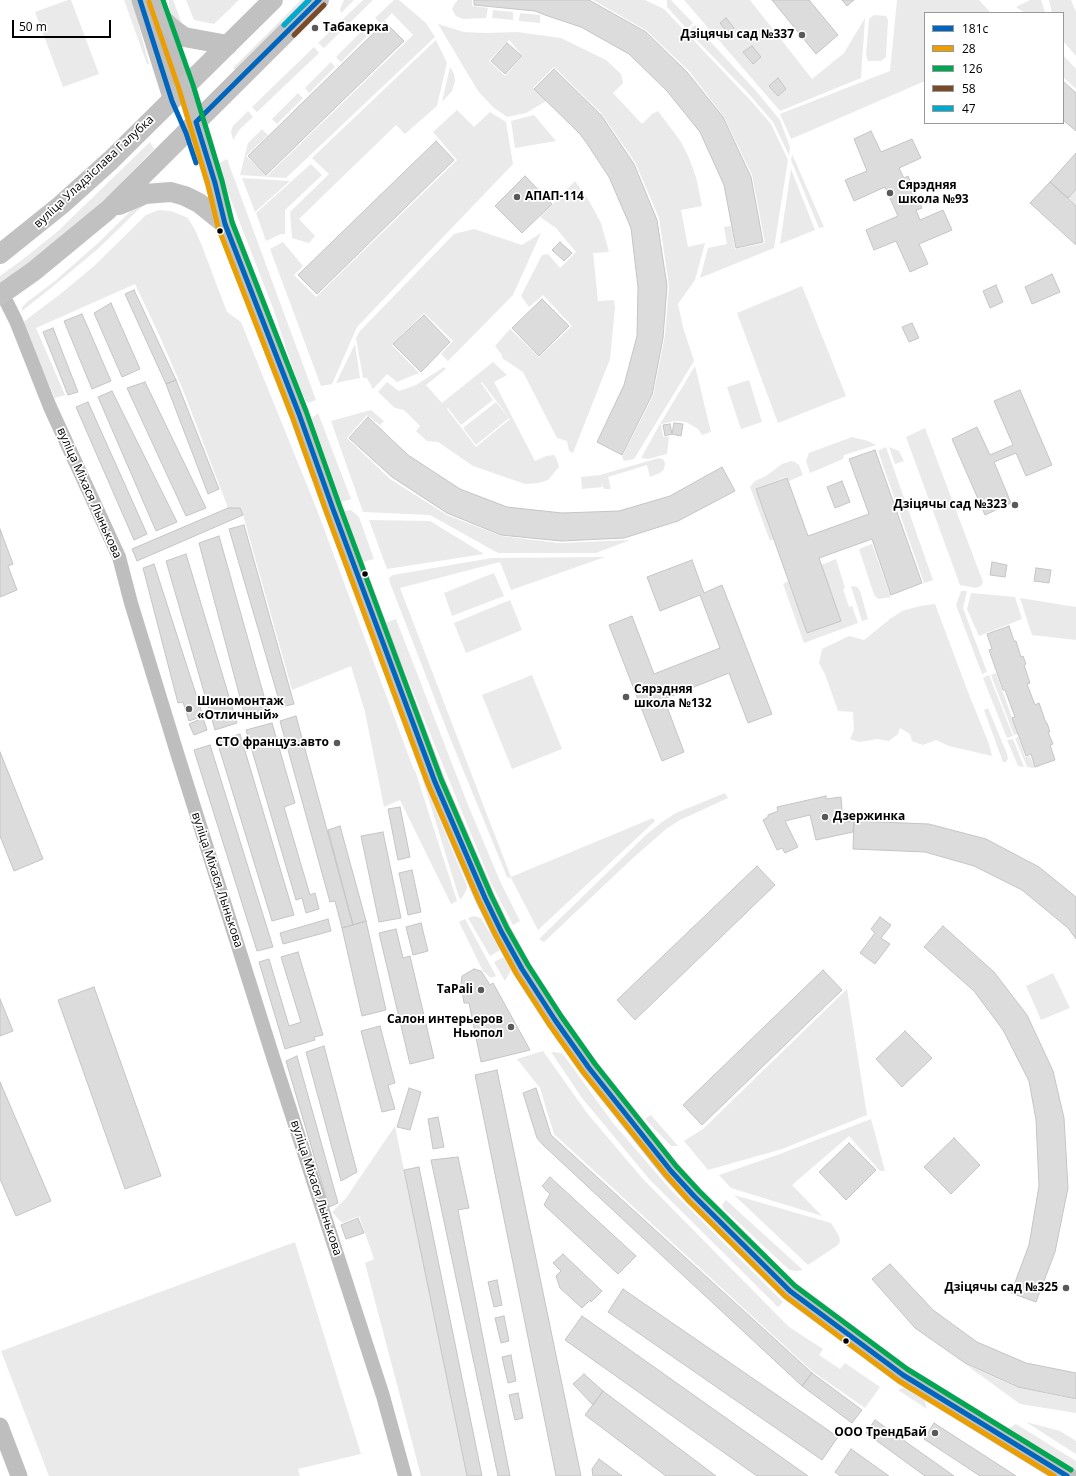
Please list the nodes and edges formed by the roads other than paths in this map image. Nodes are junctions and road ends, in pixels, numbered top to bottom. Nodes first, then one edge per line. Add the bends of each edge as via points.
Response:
1 (140, 0) edge
2 (156, 0) edge
3 (274, 0) edge
4 (319, 0) edge
5 (162, 19) junction
6 (228, 45) junction
7 (179, 94) junction
8 (191, 127) junction
9 (108, 210) junction
10 (224, 221) junction
11 (0, 254) edge
12 (1, 294) edge
13 (0, 1426) edge
14 (19, 1476) edge
15 (405, 1476) edge
16 (1067, 1476) edge

1 - 7 street
2 - 5 street
3 - 6 main road, вуліца Уладзіслава Галубка
4 - 8 main road
5 - 6 main road via 184,37
5 - 7 street
6 - 7 main road, вуліца Уладзіслава Галубка
7 - 8 main road
7 - 11 main road, вуліца Уладзіслава Галубка via 61,205
8 - 9 main road
8 - 10 main road via 215,183
9 - 10 main road via 145,194 171,192 199,203
9 - 12 main road via 39,267
10 - 16 main road via 299,414 435,782 501,931 555,1020 589,1068 671,1171 790,1291 903,1375
12 - 15 street, вуліца Міхася Лынькова via 16,321 50,407 120,557 131,603 178,756 383,1396
13 - 14 street

